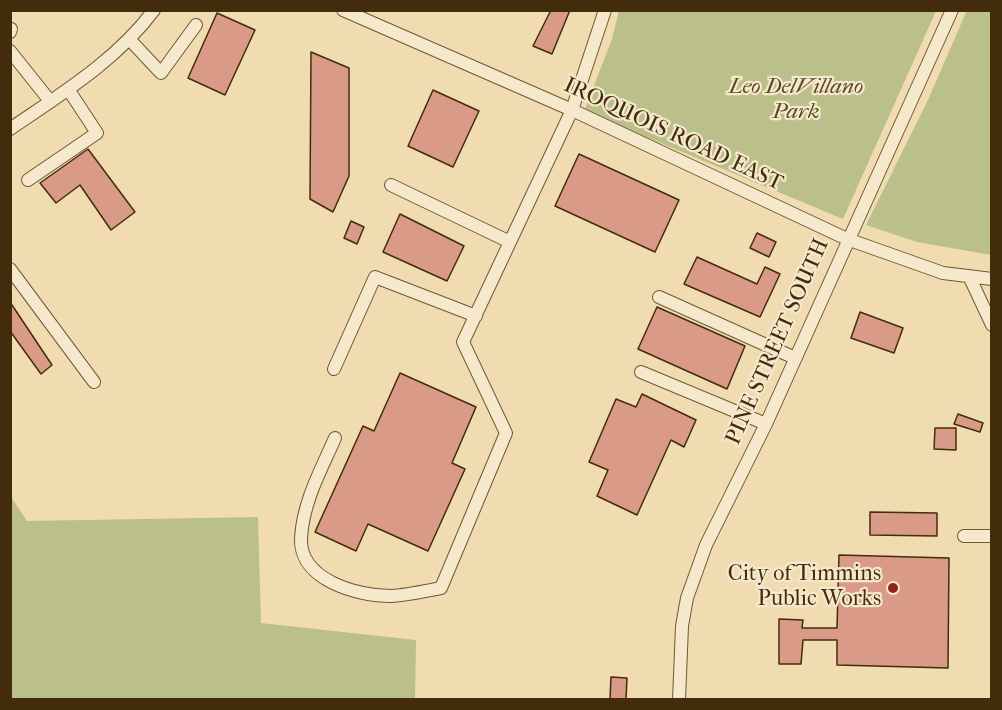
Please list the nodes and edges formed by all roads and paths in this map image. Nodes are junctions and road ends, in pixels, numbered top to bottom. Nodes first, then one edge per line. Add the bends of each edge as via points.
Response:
1 (154, 10) edge
2 (343, 10) edge
3 (606, 10) edge
4 (952, 10) edge
5 (196, 25) dead end
6 (130, 40) junction
7 (10, 51) edge
8 (68, 89) junction
9 (50, 101) junction
10 (572, 110) junction
11 (10, 129) edge
12 (28, 180) dead end
13 (391, 185) dead end
14 (847, 239) junction
15 (510, 242) junction
16 (10, 269) edge
17 (969, 276) junction
18 (992, 279) edge
19 (659, 297) dead end
20 (476, 316) junction
21 (992, 326) edge
22 (795, 358) junction
23 (334, 369) dead end
24 (641, 372) dead end
25 (94, 382) dead end
26 (766, 424) junction
27 (335, 438) dead end
28 (964, 536) dead end
29 (992, 536) edge
30 (679, 699) edge

1 - 6 street
2 - 10 street, IROQUOIS ROAD EAST
3 - 10 street
4 - 14 street, PINE STREET SOUTH
5 - 6 street via 161,73
6 - 8 street
7 - 9 street
8 - 9 street
8 - 12 street via 98,133
9 - 11 street
10 - 14 street, IROQUOIS ROAD EAST
10 - 15 street
13 - 15 street
14 - 17 street, IROQUOIS ROAD EAST via 943,273
14 - 22 street, PINE STREET SOUTH
15 - 20 street
16 - 25 street
17 - 18 street, IROQUOIS ROAD EAST
17 - 21 street
19 - 22 street
20 - 23 street via 375,277
20 - 27 street via 463,342 506,433 441,588 390,596 334,586 306,564 301,539 310,495
22 - 26 street, PINE STREET SOUTH
24 - 26 street
26 - 30 street, PINE STREET SOUTH via 706,545 687,598
28 - 29 street

